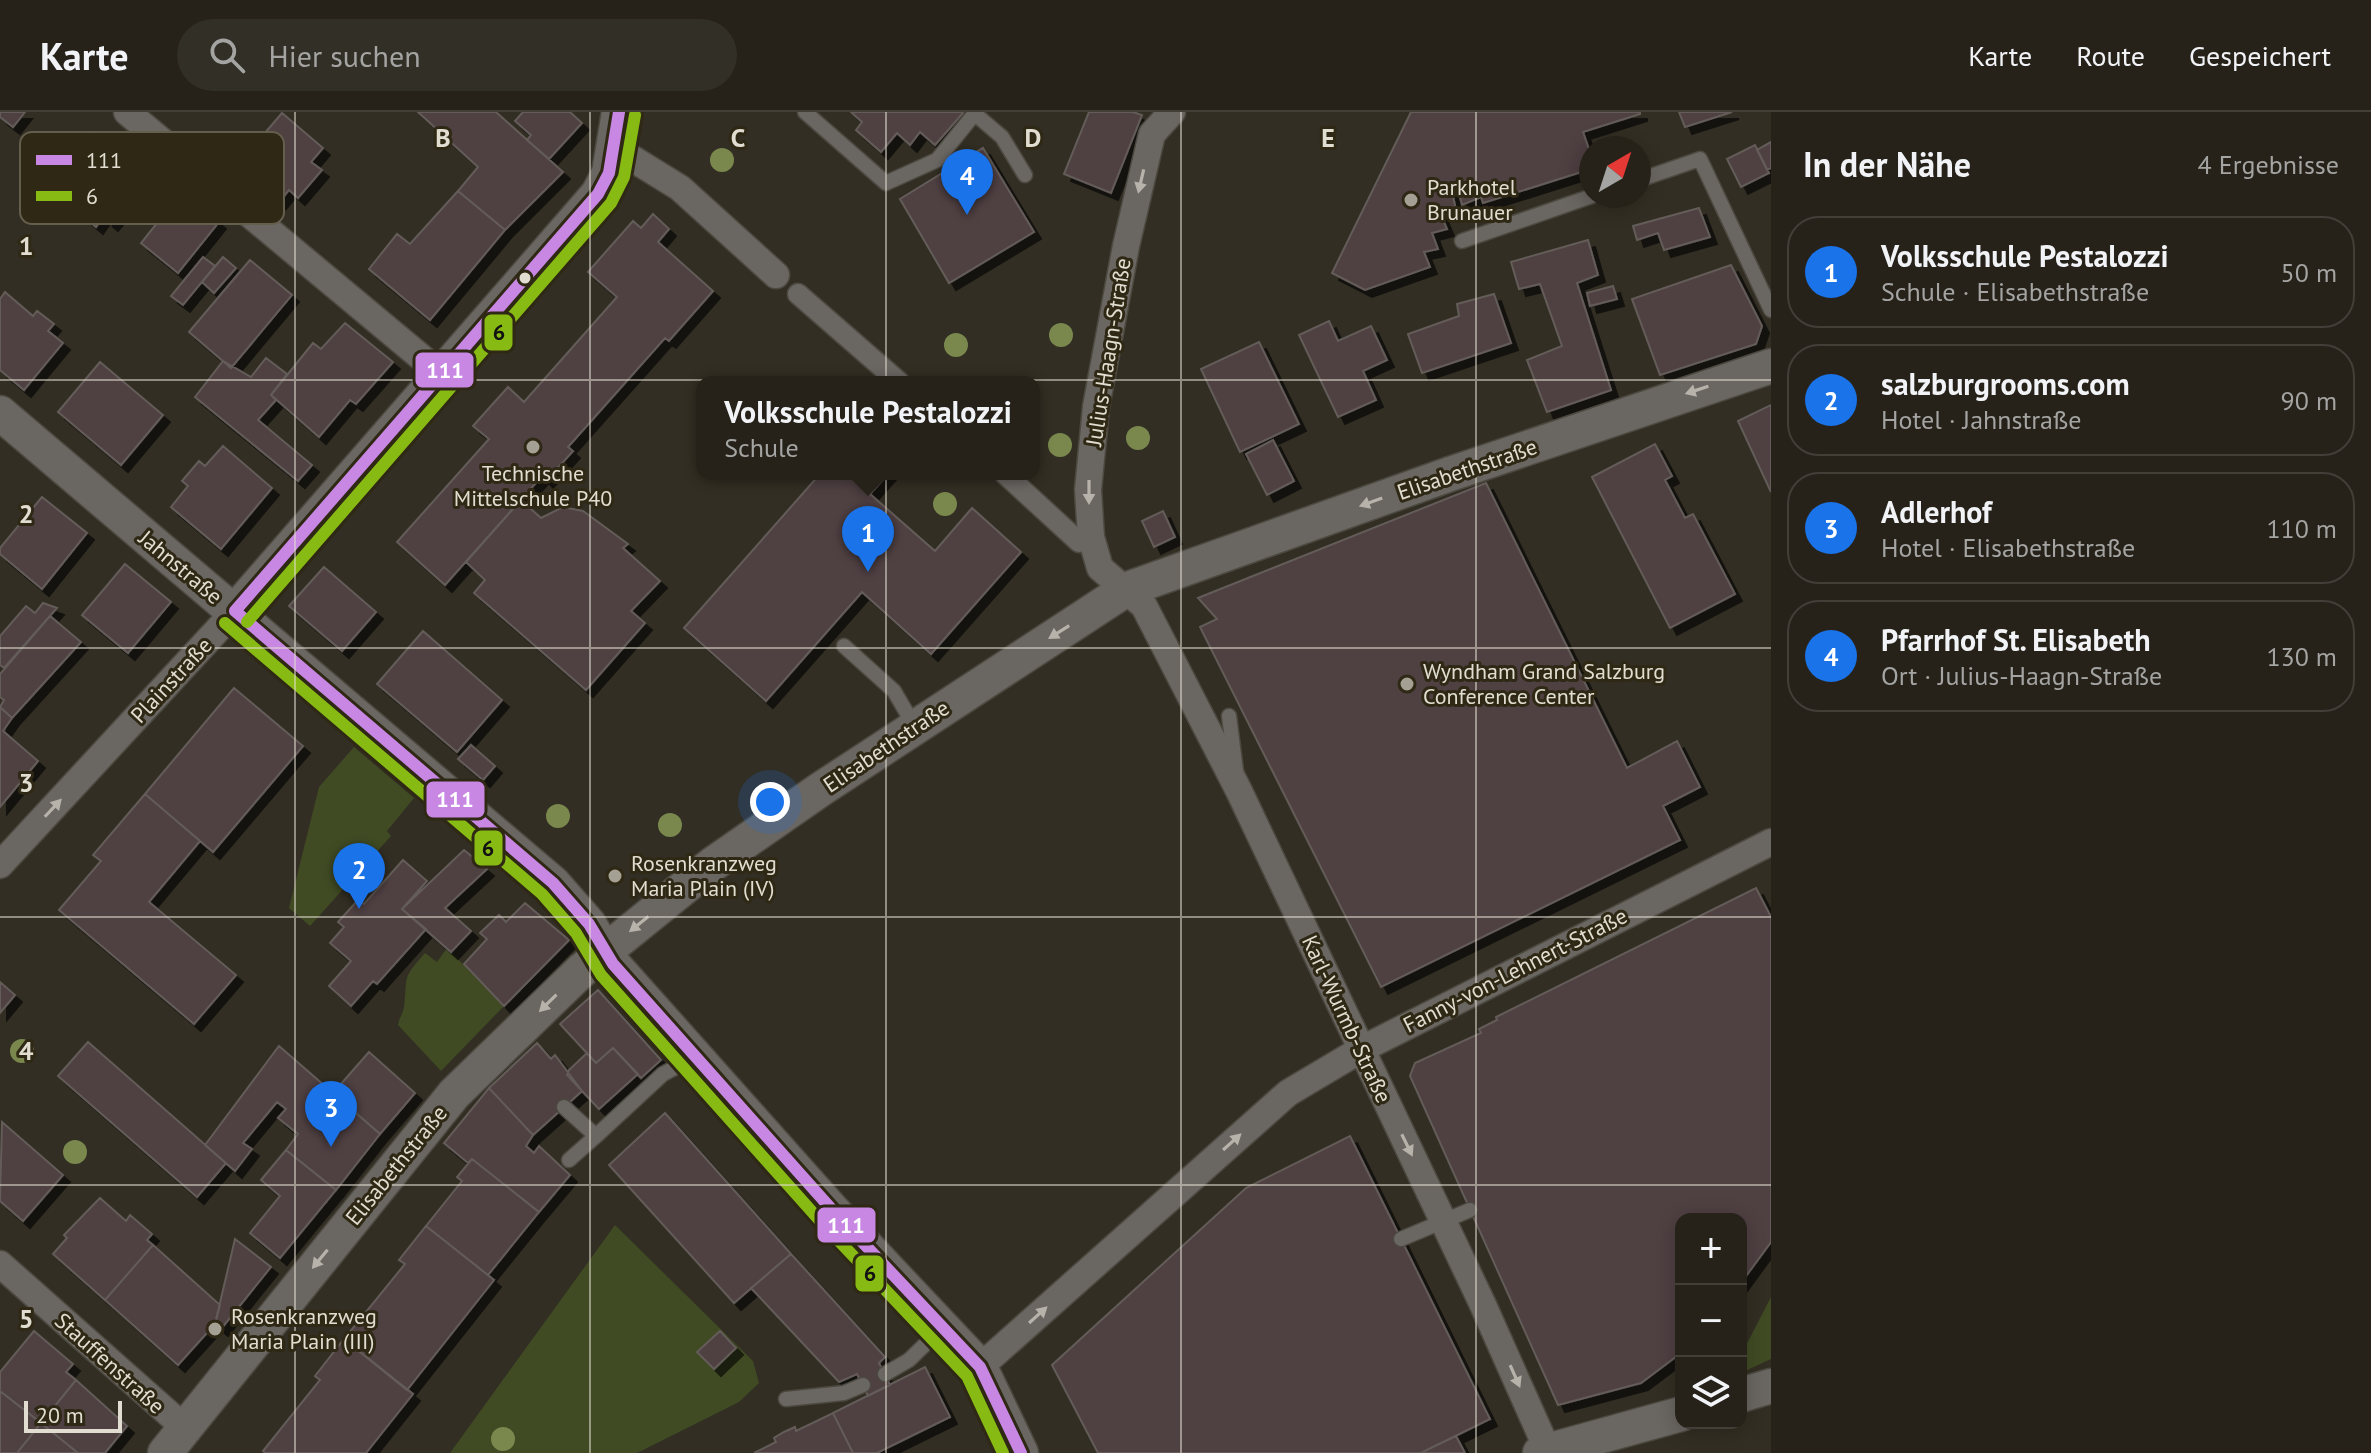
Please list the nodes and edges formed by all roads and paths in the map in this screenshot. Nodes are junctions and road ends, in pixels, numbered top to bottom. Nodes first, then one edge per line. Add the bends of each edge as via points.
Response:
1 (127, 112) edge
2 (619, 112) edge
3 (805, 112) edge
4 (1172, 112) edge
5 (976, 113) edge
6 (151, 132) edge
7 (612, 146) junction
8 (1025, 175) dead end
9 (1651, 176) edge
10 (1579, 200) edge
11 (261, 224) edge
12 (1462, 241) dead end
13 (776, 275) dead end
14 (798, 294) dead end
15 (1771, 310) edge
16 (1771, 366) edge
17 (440, 373) junction
18 (892, 376) edge
19 (0, 413) edge
20 (1012, 480) edge
21 (1079, 542) dead end
22 (1125, 590) junction
23 (235, 611) junction
24 (844, 646) dead end
25 (1229, 716) dead end
26 (916, 727) junction
27 (1239, 791) junction
28 (1771, 842) edge
29 (0, 865) edge
30 (606, 951) junction
31 (1362, 1049) junction
32 (695, 1057) junction
33 (564, 1107) dead end
34 (596, 1136) junction
35 (569, 1160) dead end
36 (1470, 1210) dead end
37 (1443, 1220) junction
38 (1401, 1239) dead end
39 (0, 1264) edge
40 (942, 1328) junction
41 (980, 1367) junction
42 (885, 1374) dead end
43 (863, 1385) dead end
44 (1771, 1386) edge
45 (1747, 1393) edge
46 (786, 1399) dead end
47 (1675, 1416) edge
48 (175, 1441) edge
49 (1544, 1452) edge
50 (1021, 1453) edge

1 - 6 street
2 - 7 street, Plainstraße
3 - 5 lane via 886,183 937,160
4 -> 22 street, Julius-Haagn-Straße via 1152,134 1126,246 1089,474 1091,537 1100,568
5 - 8 lane via 1002,137
7 - 13 street via 680,188
7 - 17 street, Plainstraße via 609,173 598,194
9 - 15 lane via 1700,159
10 - 12 lane
11 - 17 street
14 - 18 street
16 -> 22 street, Elisabethstraße
17 - 23 street, Plainstraße
19 - 23 street, Jahnstraße
20 - 21 street
22 -> 26 street, Elisabethstraße
22 - 27 street, Karl-Wurmb-Straße via 1144,606
29 -> 23 street, Plainstraße
23 - 30 street, Jahnstraße via 553,883
24 - 26 lane via 894,691
25 - 27 lane
26 -> 30 street, Elisabethstraße via 867,768 713,864
27 - 31 street, Karl-Wurmb-Straße
28 - 31 street, Fanny-von-Lehnert-Straße
30 - 32 street, Jahnstraße
30 -> 48 street, Elisabethstraße via 439,1110
31 -> 37 street, Karl-Wurmb-Straße
41 -> 31 street, Fanny-von-Lehnert-Straße via 1288,1093
32 - 34 lane via 663,1074
32 - 40 street, Jahnstraße
33 - 34 lane
34 - 35 lane
36 - 37 lane
37 - 38 lane
37 -> 49 street, Karl-Wurmb-Straße
39 - 48 street, Stauffenstraße
40 - 41 street, Jahnstraße
40 - 42 lane via 909,1360
41 - 50 street, Jahnstraße
43 - 46 lane via 844,1393
44 - 45 street
47 - 49 street

